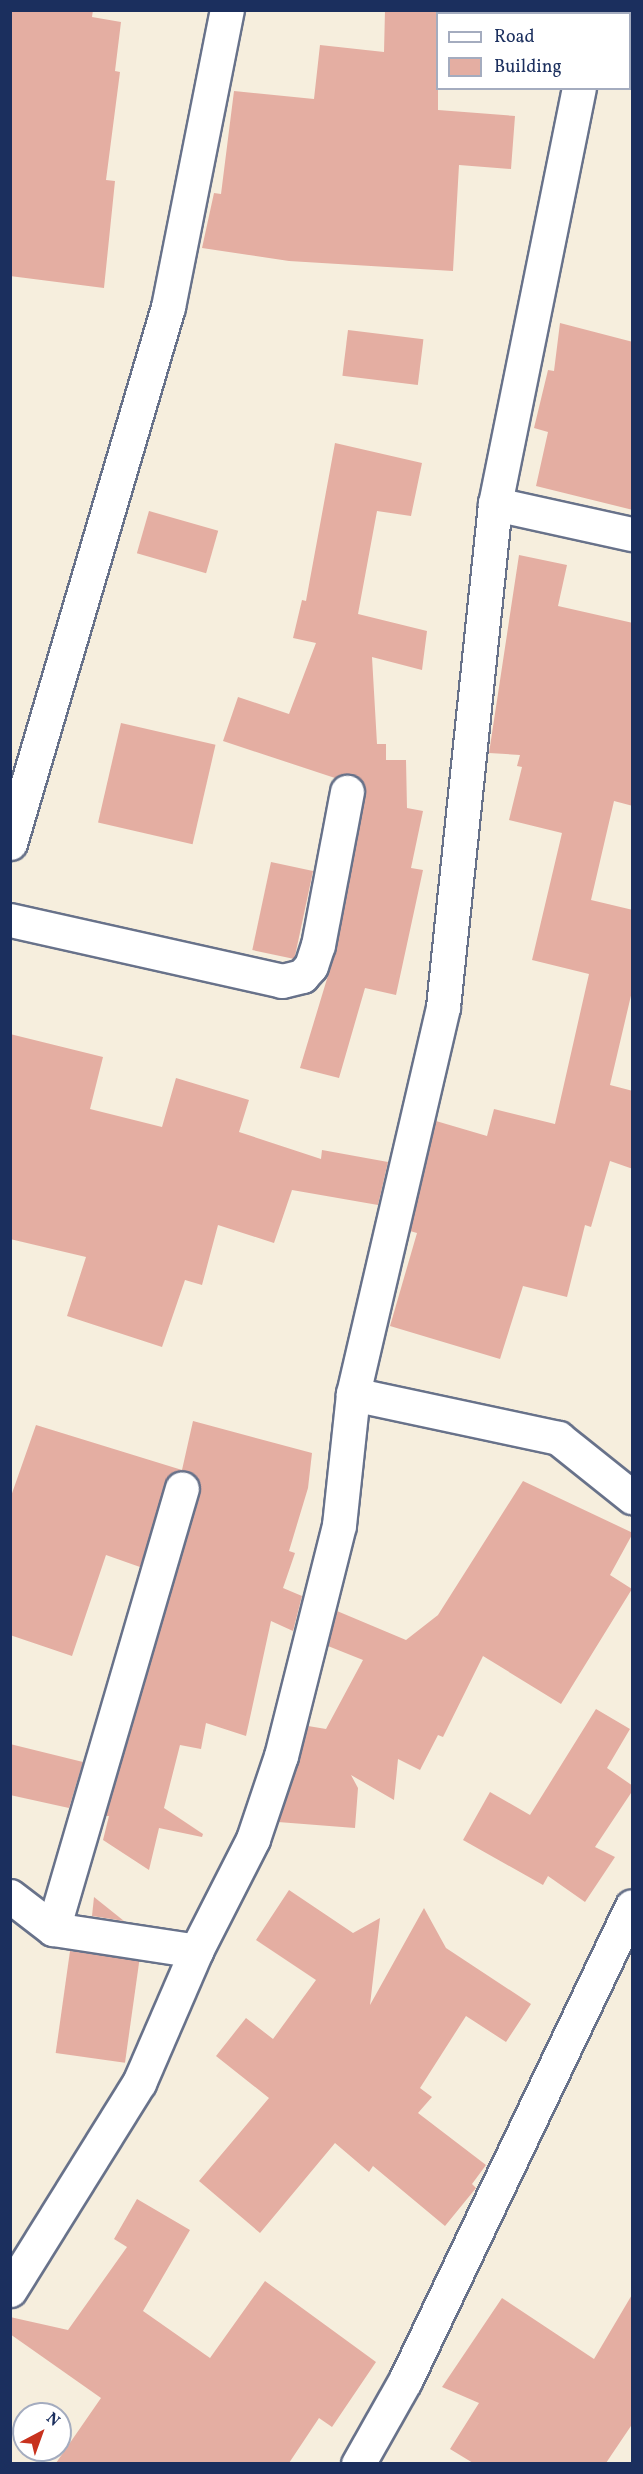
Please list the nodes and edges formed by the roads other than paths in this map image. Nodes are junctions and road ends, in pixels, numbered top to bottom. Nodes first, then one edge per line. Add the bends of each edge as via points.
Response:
1 (227, 10) edge
2 (579, 90) edge
3 (495, 504) junction
4 (633, 534) edge
5 (347, 792) dead end
6 (10, 843) edge
7 (10, 920) edge
8 (353, 1394) junction
9 (182, 1489) dead end
10 (631, 1489) edge
11 (10, 1896) edge
12 (633, 1906) edge
13 (52, 1929) junction
14 (196, 1951) junction
15 (10, 2290) edge
16 (358, 2463) edge

1 - 6 street via 168,307
2 - 3 street
3 - 4 street
3 - 8 street via 443,1006
5 - 7 street via 318,945 311,966 302,976 282,981
8 - 10 street via 558,1438
8 - 14 street via 339,1525 281,1756 253,1839
9 - 13 street
11 - 13 street
12 - 16 street via 405,2381
13 - 14 street
14 - 15 street via 139,2083

